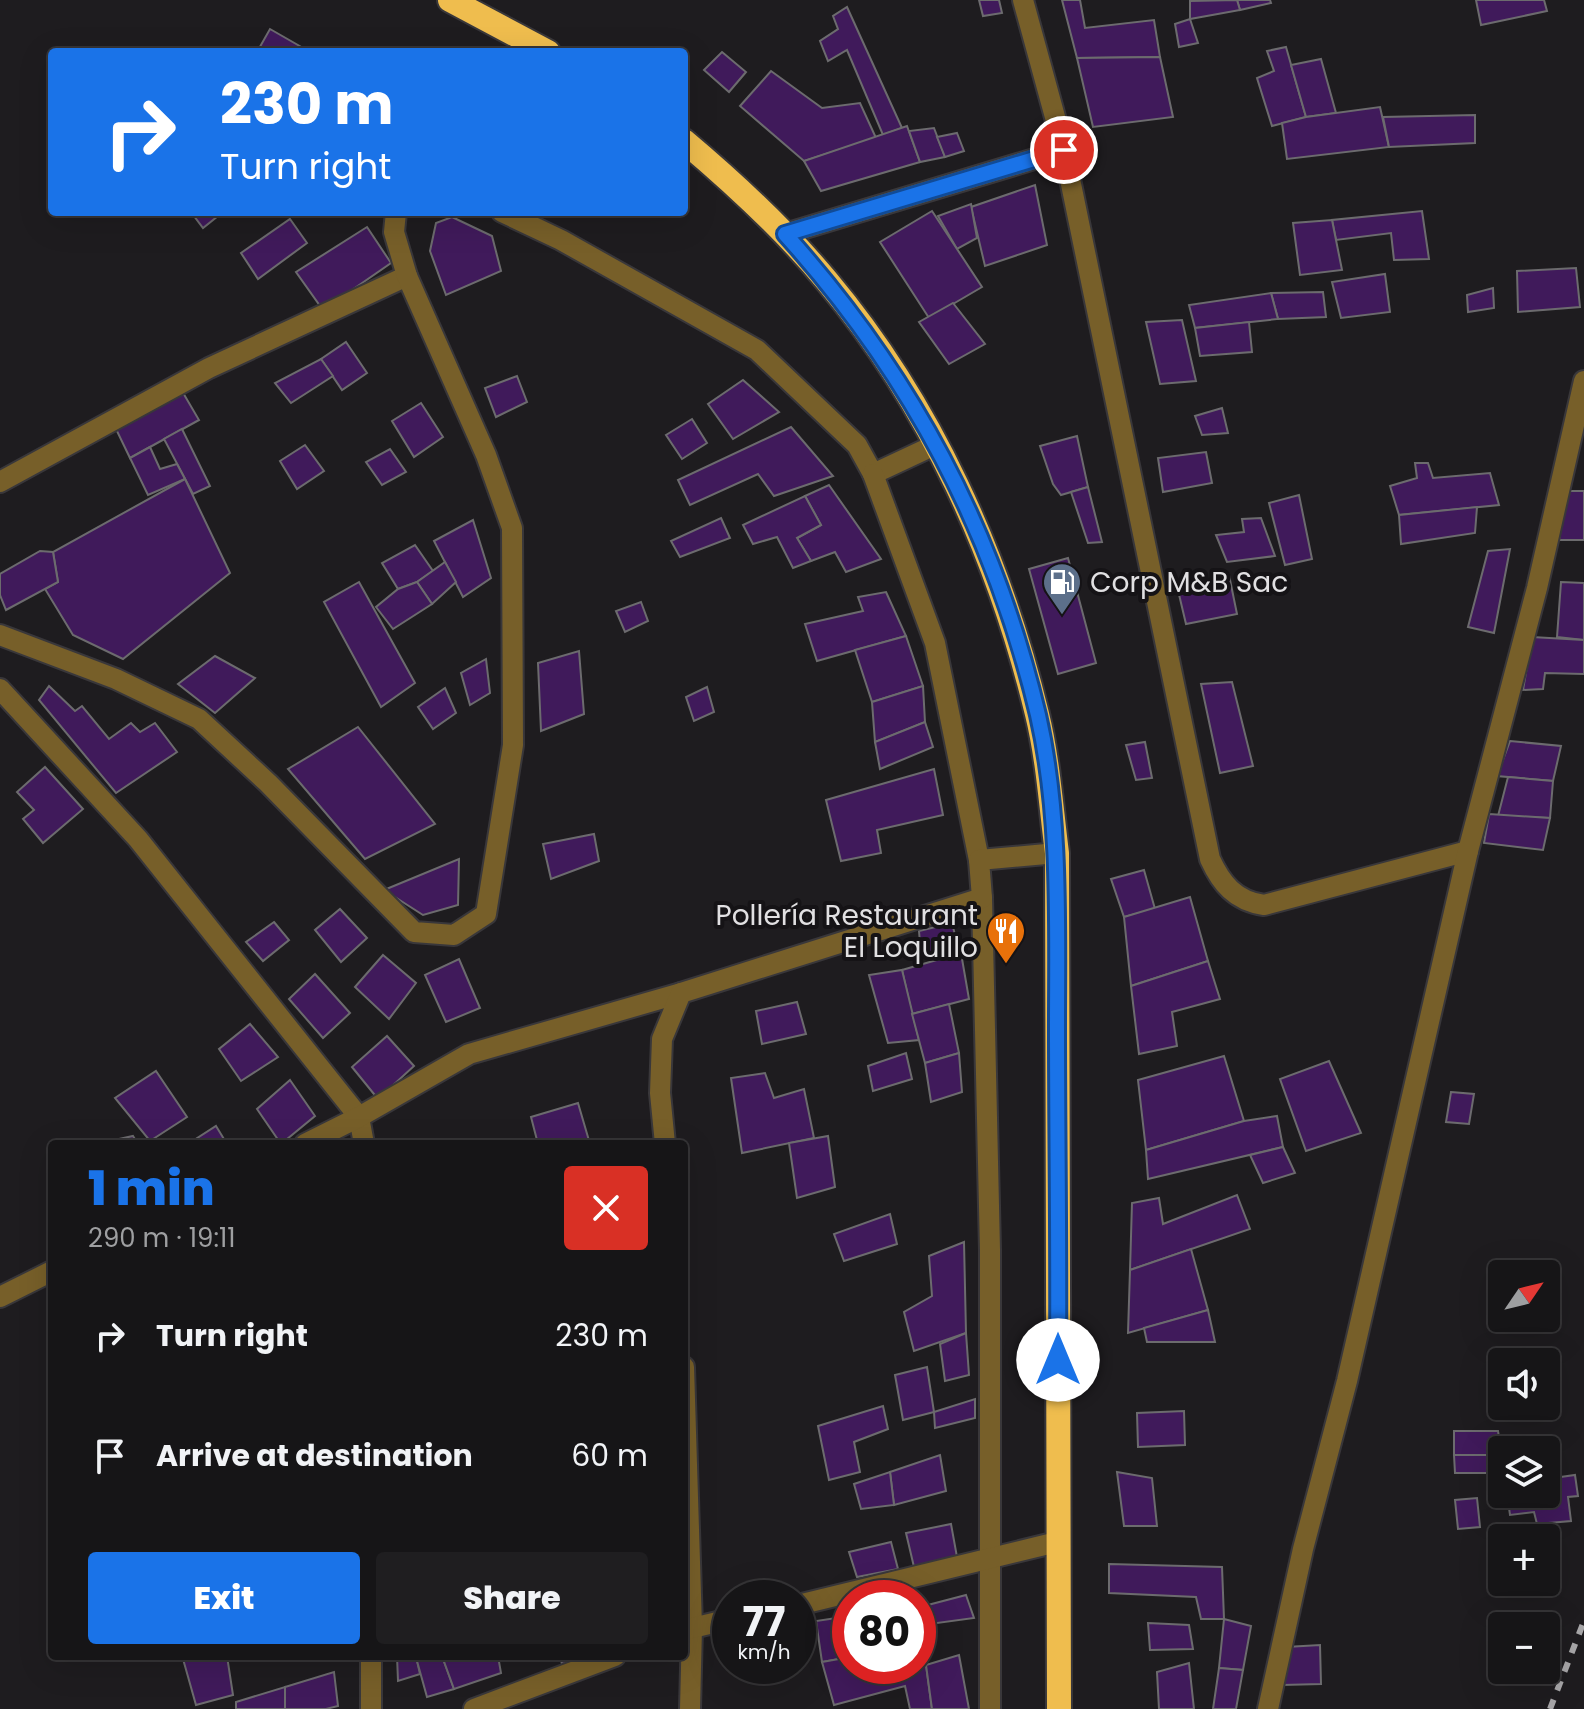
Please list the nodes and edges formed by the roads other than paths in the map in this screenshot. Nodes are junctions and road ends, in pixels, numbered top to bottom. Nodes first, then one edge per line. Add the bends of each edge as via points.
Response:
1 (450, 0) edge
2 (1023, 0) edge
3 (540, 48) edge
4 (688, 144) edge
5 (1064, 150) junction
6 (396, 216) edge
7 (510, 216) edge
8 (785, 234) junction
9 (407, 276) junction
10 (1584, 381) edge
11 (937, 444) junction
12 (873, 474) junction
13 (0, 482) edge
14 (0, 635) edge
15 (0, 689) edge
16 (1468, 851) junction
17 (1057, 853) junction
18 (979, 860) junction
19 (982, 898) junction
20 (681, 993) junction
21 (359, 1117) junction
22 (313, 1140) edge
23 (363, 1140) edge
24 (665, 1140) edge
25 (48, 1273) edge
26 (0, 1297) edge
27 (1057, 1542) junction
28 (990, 1558) junction
29 (816, 1601) edge
30 (712, 1623) edge
31 (688, 1628) edge
32 (371, 1660) edge
33 (604, 1660) edge
34 (371, 1709) edge
35 (474, 1709) edge
36 (690, 1709) edge
37 (990, 1709) edge
38 (1059, 1709) edge
39 (1268, 1709) edge

1 - 3 highway
2 - 5 street
4 - 8 highway
5 - 8 street
5 - 16 street via 1210,859 1220,881 1250,903 1264,905
6 - 9 street via 394,232
7 - 12 street via 757,350 857,445
8 - 11 highway via 857,321
9 - 13 street via 209,368
9 - 14 street via 486,455 512,528 513,745 486,914 454,935 414,932 199,719 116,679
10 - 16 street
11 - 12 street
11 - 17 highway via 966,501 1038,716
12 - 18 street via 935,643
15 - 21 street via 138,839
16 - 39 street
17 - 18 street
17 - 27 highway
18 - 19 street
19 - 20 street
19 - 28 street
20 - 21 street via 469,1054
20 - 24 street via 662,1039
21 - 22 street
21 - 23 street
25 - 26 street
27 - 28 street
27 - 38 highway
28 - 29 street
28 - 37 street
30 - 31 street
31 - 36 street
32 - 34 street
33 - 35 street

